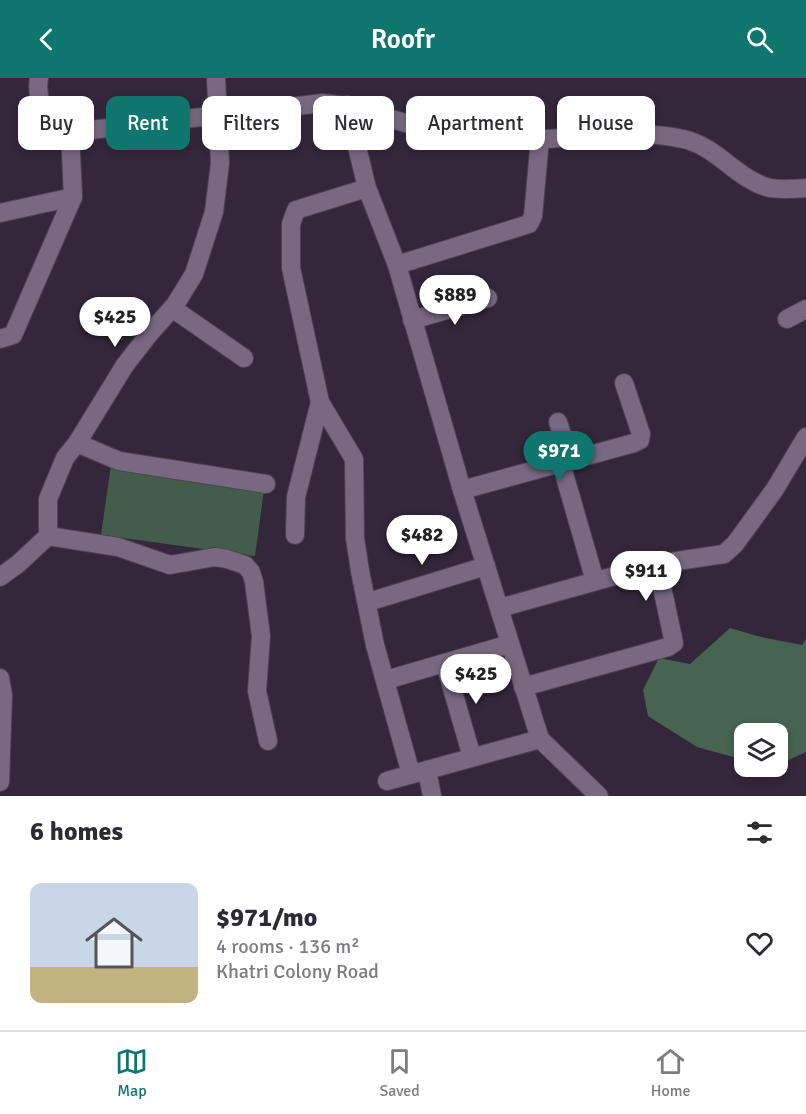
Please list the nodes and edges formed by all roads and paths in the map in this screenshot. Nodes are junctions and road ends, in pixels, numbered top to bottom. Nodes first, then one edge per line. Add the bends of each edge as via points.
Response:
1 (39, 78) edge
2 (216, 78) edge
3 (40, 96) edge
4 (217, 96) edge
5 (202, 117) edge
6 (94, 128) edge
7 (545, 139) edge
8 (71, 150) edge
9 (219, 150) edge
10 (358, 150) edge
11 (539, 150) edge
12 (367, 188) junction
13 (806, 188) edge
14 (73, 197) junction
15 (0, 213) edge
16 (397, 265) junction
17 (488, 298) dead end
18 (172, 308) junction
19 (806, 309) edge
20 (787, 319) dead end
21 (412, 320) junction
22 (0, 339) edge
23 (244, 358) dead end
24 (624, 383) dead end
25 (320, 402) junction
26 (558, 422) dead end
27 (806, 437) edge
28 (77, 443) junction
29 (566, 462) junction
30 (266, 484) dead end
31 (462, 490) junction
32 (295, 535) dead end
33 (48, 536) junction
34 (657, 564) junction
35 (486, 566) junction
36 (0, 577) edge
37 (595, 581) junction
38 (368, 602) junction
39 (500, 608) junction
40 (510, 644) junction
41 (445, 664) junction
42 (0, 678) edge
43 (386, 680) junction
44 (523, 687) junction
45 (540, 739) junction
46 (267, 741) dead end
47 (472, 757) junction
48 (419, 772) junction
49 (387, 781) dead end
50 (0, 782) edge
51 (432, 796) edge
52 (599, 796) edge

1 - 3 street
2 - 4 street
5 - 6 street
7 - 13 street via 624,135 682,139 709,149 755,182 784,190
8 - 14 street
9 - 18 street via 214,212 194,274
10 - 12 street
11 - 16 street via 529,224
12 - 16 street
12 - 25 street via 296,210 291,224 291,268
14 - 15 street
14 - 22 street via 13,334
16 - 21 street
17 - 21 street
18 - 23 street
18 - 28 street via 124,365
19 - 20 street
21 - 31 street
24 - 29 street via 640,440
25 - 32 street via 296,497
25 - 38 street via 354,459 355,538
26 - 29 street
27 - 34 street via 775,489 724,554
28 - 30 street via 120,461
28 - 33 street via 65,458 48,499
29 - 31 street
29 - 37 street
31 - 35 street
33 - 36 street
33 - 46 street via 118,547 170,565 215,557 245,565 254,582 261,636 257,691
34 - 37 street
34 - 44 street via 674,643
35 - 38 street
35 - 39 street
37 - 39 street
38 - 43 street
39 - 40 street
40 - 41 street
40 - 44 street
41 - 43 street
41 - 47 street
42 - 50 street
43 - 48 street
44 - 45 street
45 - 47 street
45 - 52 street
47 - 48 street
48 - 49 street
48 - 51 street

